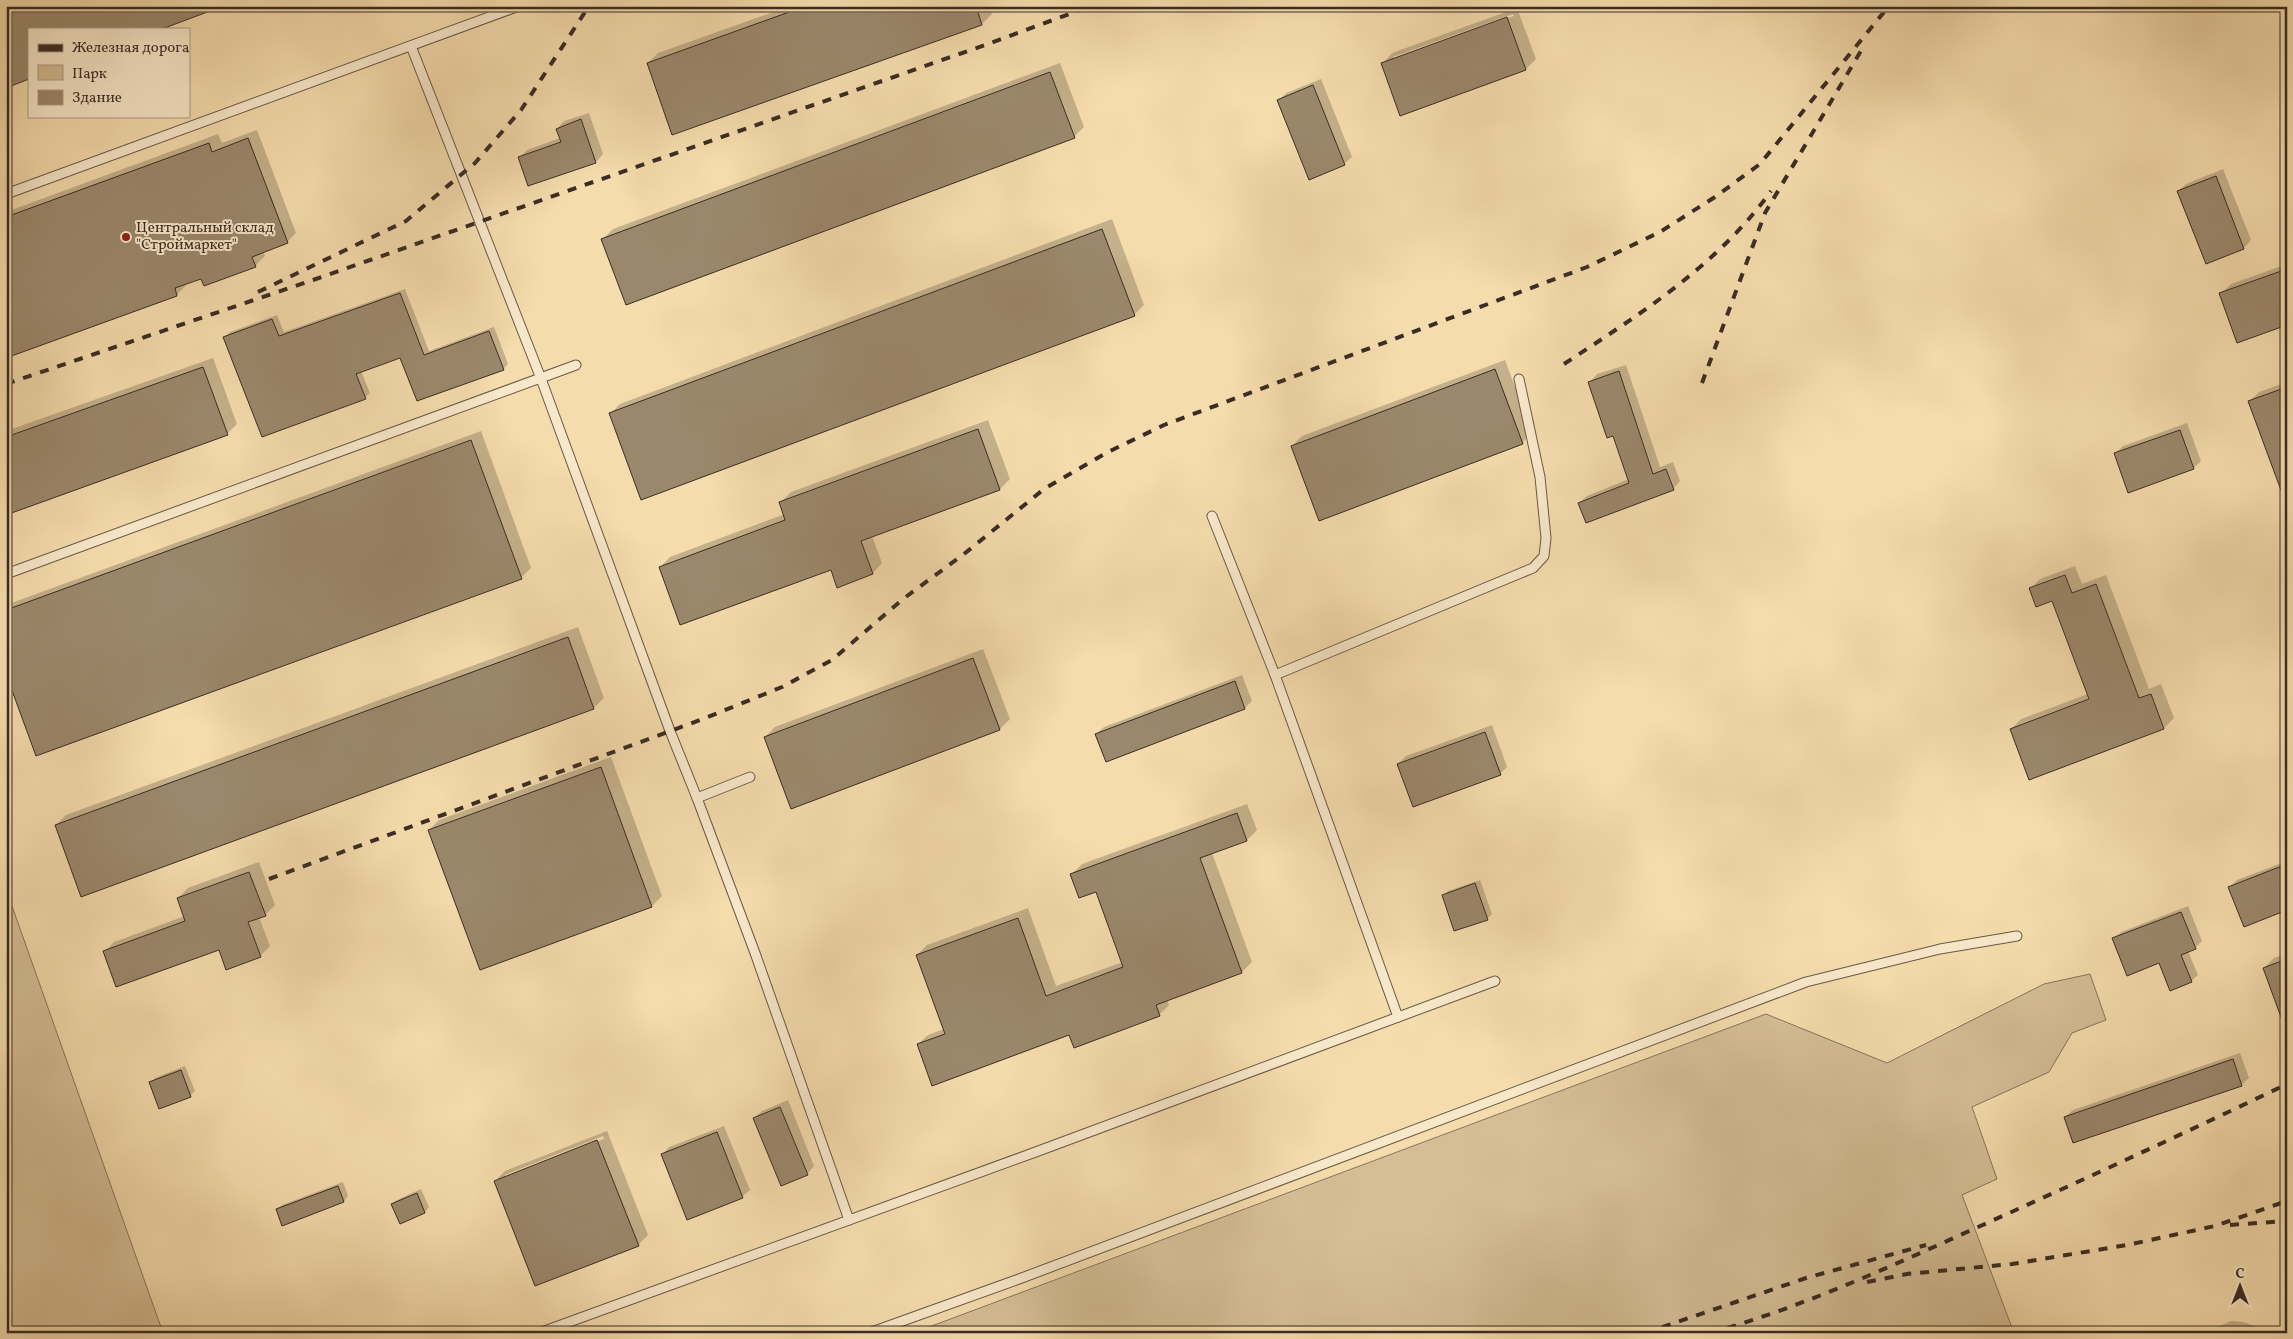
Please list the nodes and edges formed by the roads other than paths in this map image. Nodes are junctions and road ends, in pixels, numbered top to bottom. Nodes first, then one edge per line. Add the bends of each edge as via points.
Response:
1 (519, 6) edge
2 (411, 46) junction
3 (6, 194) edge
4 (576, 365) dead end
5 (540, 376) junction
6 (1520, 379) dead end
7 (1212, 516) dead end
8 (6, 574) edge
9 (1274, 675) junction
10 (750, 777) dead end
11 (698, 798) junction
12 (2017, 936) dead end
13 (1495, 981) dead end
14 (1398, 1017) junction
15 (849, 1220) junction
16 (539, 1333) edge
17 (869, 1333) edge

1 - 2 lane
2 - 3 lane
2 - 5 lane
4 - 5 lane
5 - 8 lane
5 - 11 lane via 666,722
6 - 9 lane via 1540,477 1546,538 1544,556 1533,568
7 - 9 lane
9 - 14 lane
10 - 11 lane
11 - 15 lane
12 - 17 lane via 1940,949 1806,982
13 - 14 lane
14 - 15 lane
15 - 16 lane

